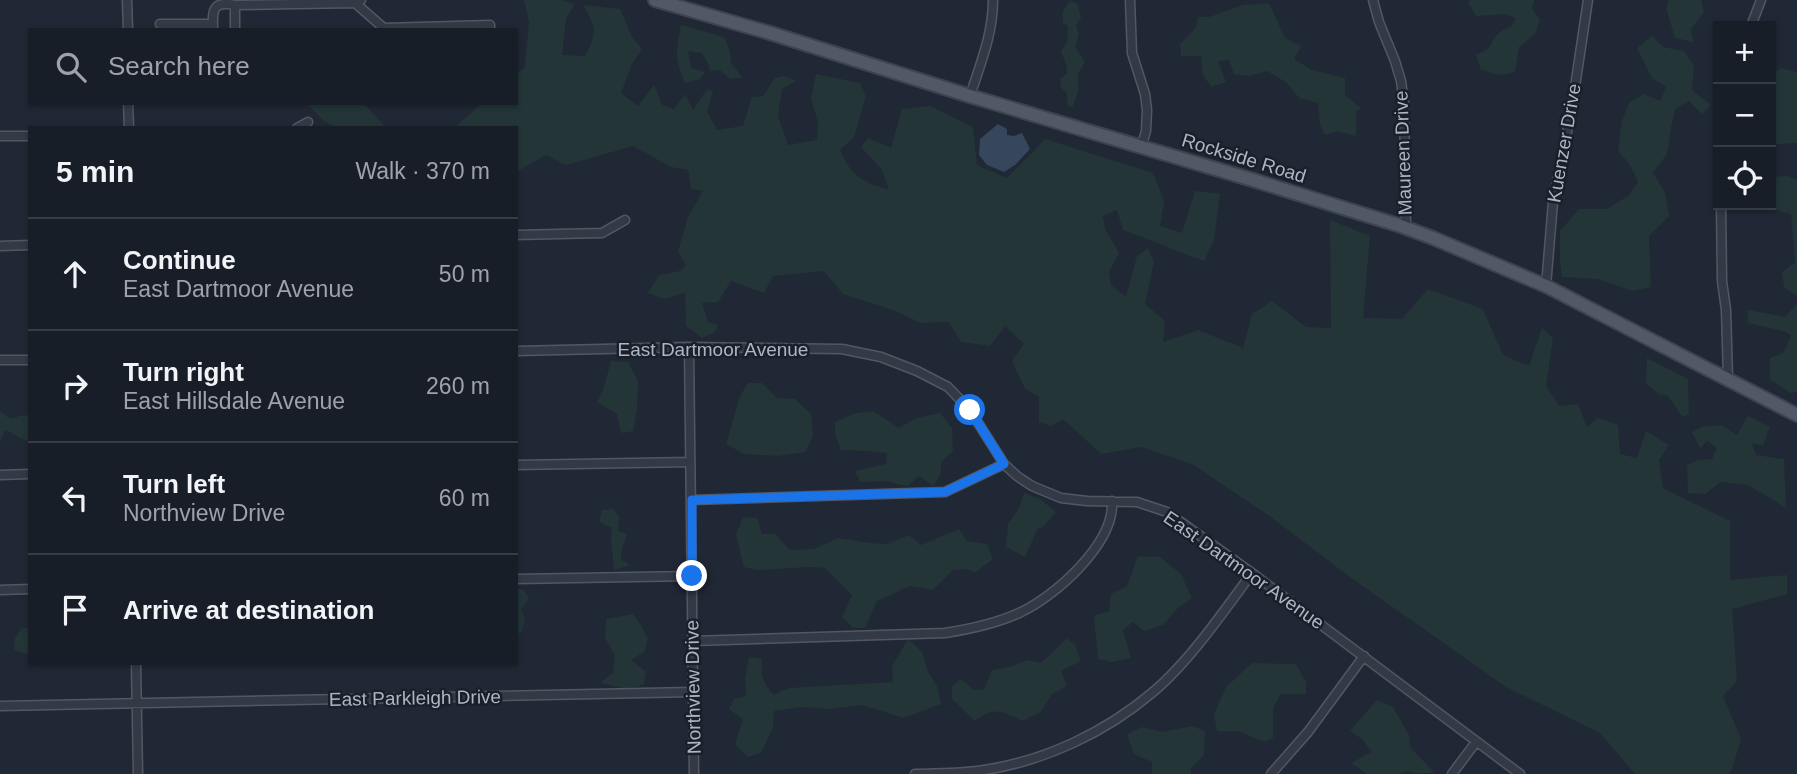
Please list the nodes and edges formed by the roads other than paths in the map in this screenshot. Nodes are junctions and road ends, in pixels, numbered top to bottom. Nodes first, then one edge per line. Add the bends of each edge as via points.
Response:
1 (127, 0) edge
2 (655, 0) edge
3 (993, 0) edge
4 (1130, 0) edge
5 (1373, 0) edge
6 (1588, 0) edge
7 (1761, 0) edge
8 (357, 1) edge
9 (235, 5) junction
10 (1753, 21) edge
11 (160, 24) dead end
12 (213, 27) edge
13 (128, 28) edge
14 (235, 28) edge
15 (384, 28) edge
16 (457, 28) edge
17 (490, 28) edge
18 (970, 96) junction
19 (128, 105) edge
20 (308, 122) dead end
21 (129, 126) edge
22 (301, 126) edge
23 (0, 136) edge
24 (28, 136) edge
25 (1141, 148) junction
26 (1721, 210) edge
27 (625, 220) dead end
28 (1406, 228) junction
29 (518, 235) edge
30 (28, 245) edge
31 (0, 246) edge
32 (1546, 286) junction
33 (688, 347) junction
34 (518, 351) edge
35 (0, 360) edge
36 (28, 360) edge
37 (1728, 378) junction
38 (1797, 415) edge
39 (690, 462) junction
40 (1004, 464) junction
41 (518, 465) edge
42 (28, 474) edge
43 (0, 475) edge
44 (692, 500) junction
45 (1112, 501) junction
46 (1252, 573) junction
47 (692, 576) junction
48 (518, 579) edge
49 (28, 589) edge
50 (0, 590) edge
51 (693, 641) junction
52 (1364, 656) junction
53 (136, 665) edge
54 (693, 692) junction
55 (137, 703) junction
56 (0, 706) edge
57 (1476, 742) junction
58 (138, 774) edge
59 (695, 774) edge
60 (915, 774) edge
61 (1270, 774) edge
62 (1452, 774) edge
63 (1520, 774) edge

1 - 13 street
2 - 18 main road, Rockside Road
3 - 18 street via 988,41
4 - 25 street via 1132,53 1147,110
5 - 28 street, Maureen Drive via 1401,81
6 - 32 street, Kuenzer Drive via 1553,202
7 - 10 street
8 - 9 street
8 - 15 street
9 - 12 street via 216,2
9 - 14 street
11 - 12 street
16 - 17 street
18 - 25 main road, Rockside Road
19 - 21 street
20 - 22 street
23 - 24 street
25 - 28 main road, Rockside Road
26 - 37 street
27 - 29 street via 602,233
28 - 32 main road, Rockside Road
30 - 31 street
32 - 37 main road, Rockside Road
33 - 34 street, East Dartmoor Avenue
33 - 39 street, Northview Drive
33 - 40 street, East Dartmoor Avenue via 842,349 881,357 948,387 970,410
35 - 36 street
37 - 38 main road, Rockside Road
39 - 41 street
39 - 44 street, Northview Drive
40 - 44 street via 945,492
40 - 45 street, East Dartmoor Avenue via 1032,486 1061,498
42 - 43 street
44 - 47 street, Northview Drive
45 - 46 street, East Dartmoor Avenue via 1137,502 1167,512
45 - 51 street via 1108,527 1074,573 1021,613 984,627 945,633
46 - 52 street, East Dartmoor Avenue
46 - 60 street via 1183,663 1153,692 1096,731 1009,766
47 - 48 street
47 - 51 street, Northview Drive
49 - 50 street
51 - 54 street, Northview Drive
52 - 57 street, East Dartmoor Avenue
52 - 61 street via 1308,732
53 - 55 street
54 - 55 street, East Parkleigh Drive
54 - 59 street, Northview Drive
55 - 56 street, East Parkleigh Drive
55 - 58 street
57 - 62 street
57 - 63 street, East Dartmoor Avenue

